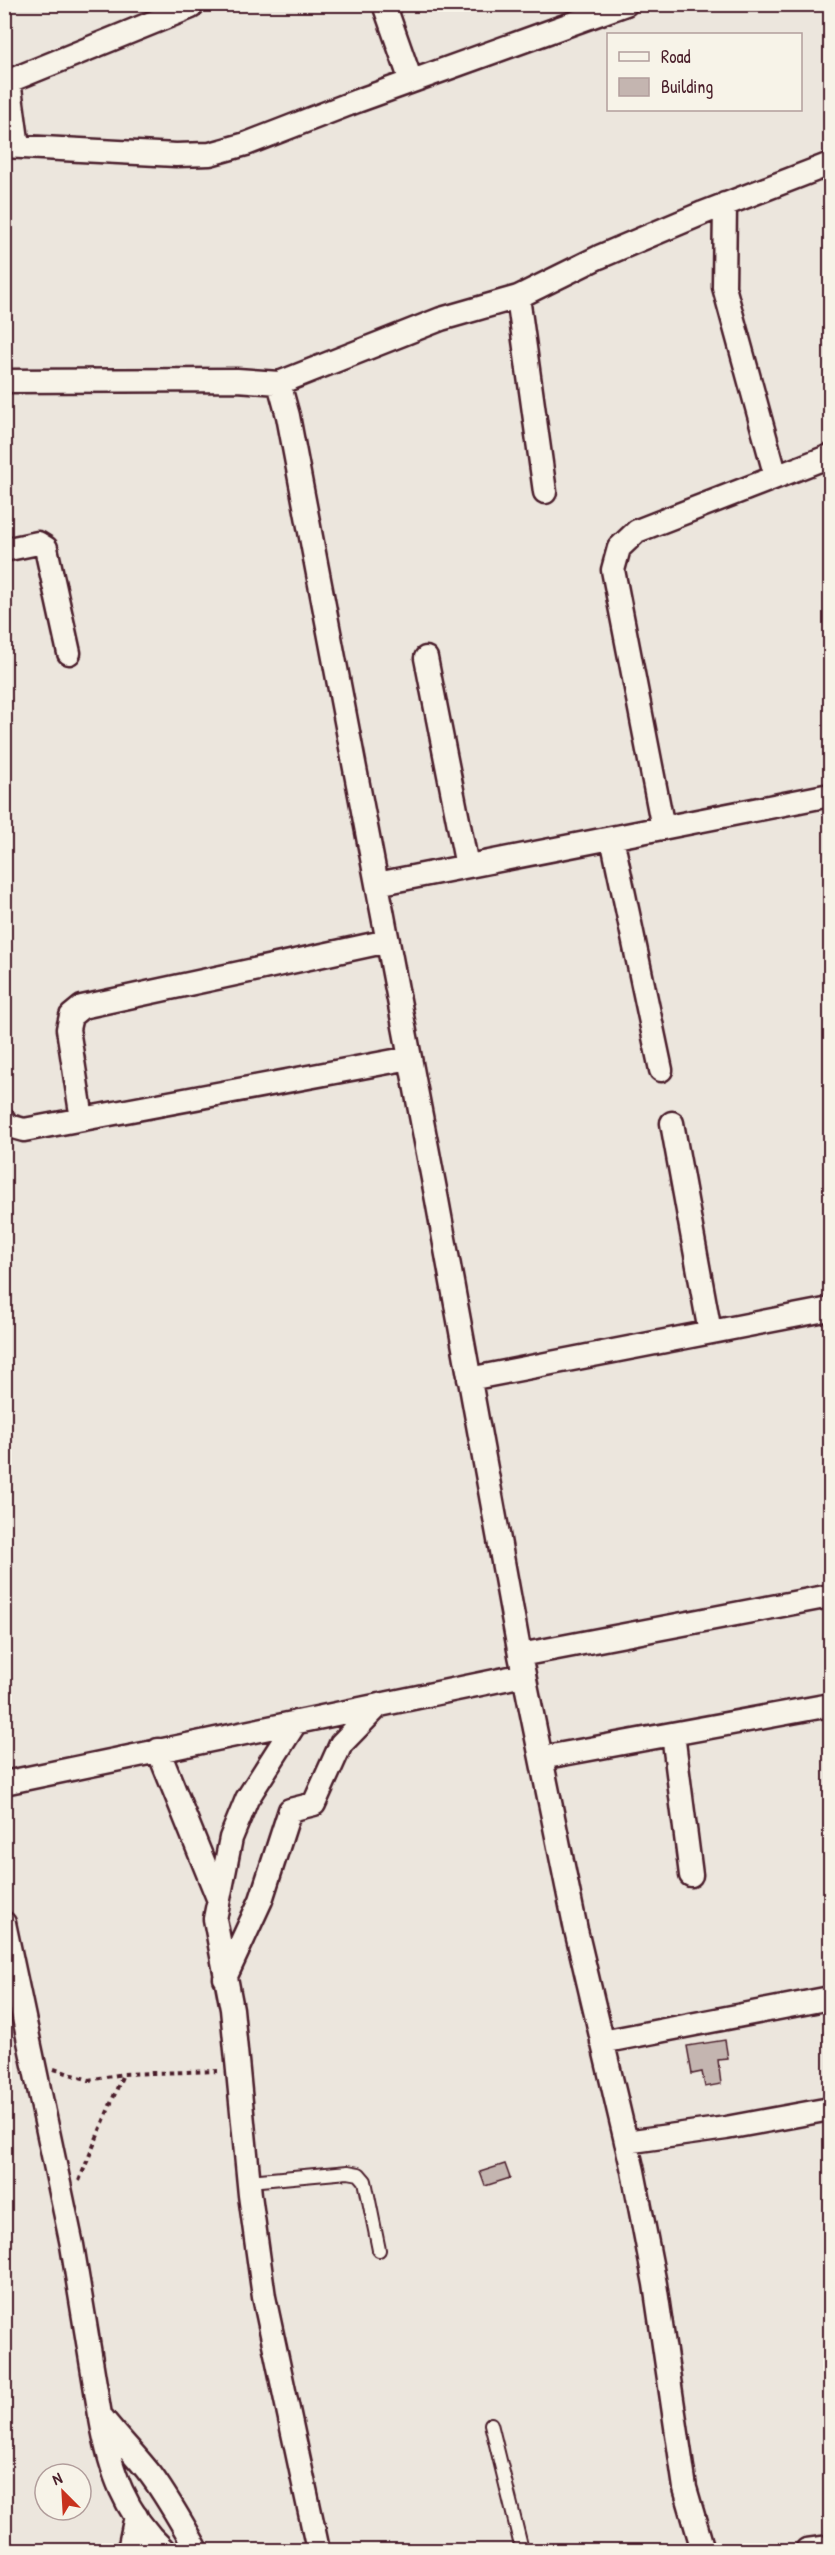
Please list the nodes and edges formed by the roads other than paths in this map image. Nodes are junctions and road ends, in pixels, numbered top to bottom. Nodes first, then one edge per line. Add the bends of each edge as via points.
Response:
1 (384, 4) edge
2 (626, 4) edge
3 (191, 7) dead end
4 (411, 81) junction
5 (11, 147) edge
6 (831, 164) edge
7 (725, 204) junction
8 (518, 297) junction
9 (4, 381) edge
10 (279, 383) junction
11 (831, 456) edge
12 (776, 477) junction
13 (545, 492) dead end
14 (4, 550) edge
15 (69, 653) dead end
16 (426, 658) dead end
17 (831, 795) edge
18 (663, 828) junction
19 (612, 838) junction
20 (467, 866) junction
21 (377, 884) junction
22 (388, 941) junction
23 (410, 1058) junction
24 (661, 1070) dead end
25 (82, 1119) junction
26 (5, 1123) edge
27 (672, 1123) dead end
28 (831, 1309) edge
29 (710, 1332) junction
30 (469, 1379) junction
31 (831, 1596) edge
32 (522, 1665) junction
33 (379, 1705) junction
34 (831, 1705) edge
35 (296, 1722) junction
36 (674, 1734) junction
37 (158, 1750) junction
38 (541, 1758) junction
39 (4, 1783) edge
40 (691, 1875) dead end
41 (218, 1898) junction
42 (4, 1923) edge
43 (225, 1978) junction
44 (831, 1998) edge
45 (602, 2042) junction
46 (831, 2109) edge
47 (626, 2142) junction
48 (249, 2181) junction
49 (379, 2250) dead end
50 (100, 2415) junction
51 (491, 2424) dead end
52 (136, 2516) junction
53 (831, 2547) edge
54 (129, 2550) edge
55 (164, 2550) edge
56 (197, 2550) edge
57 (318, 2550) edge
58 (522, 2550) edge
59 (704, 2550) edge
60 (807, 2550) edge

1 - 4 street
2 - 4 street
3 - 5 street via 9,81
4 - 5 street via 210,154
6 - 7 street
7 - 8 street via 599,257
7 - 12 street via 724,287
8 - 10 street via 441,319
8 - 13 street
9 - 10 street
10 - 21 street
11 - 12 street
12 - 18 street via 637,531 619,548 613,570
14 - 15 street via 38,543 46,548
16 - 20 street
17 - 18 street
18 - 19 street
19 - 20 street
19 - 24 street
20 - 21 street
21 - 22 street
22 - 23 street
22 - 25 street via 82,1007 71,1016 68,1029
23 - 25 street
23 - 30 street
25 - 26 street via 24,1130
27 - 29 street
28 - 29 street
29 - 30 street
30 - 32 street
31 - 32 street
32 - 33 street
32 - 38 street
33 - 35 street
33 - 43 street via 341,1744 314,1804 290,1810 261,1900
34 - 36 street
35 - 37 street
35 - 41 street via 247,1799 231,1838
36 - 38 street
36 - 40 street
37 - 39 street
37 - 41 street
38 - 45 street
41 - 43 street via 215,1919
42 - 50 street via 72,2245
43 - 48 street via 232,2009
44 - 45 street
45 - 47 street
46 - 47 street
47 - 59 street via 655,2283 685,2488
48 - 49 lane via 359,2174 365,2181
48 - 57 street via 264,2297
50 - 52 street via 107,2458
50 - 56 street via 152,2476
51 - 58 lane
52 - 54 street
52 - 55 street via 151,2539
53 - 60 street

